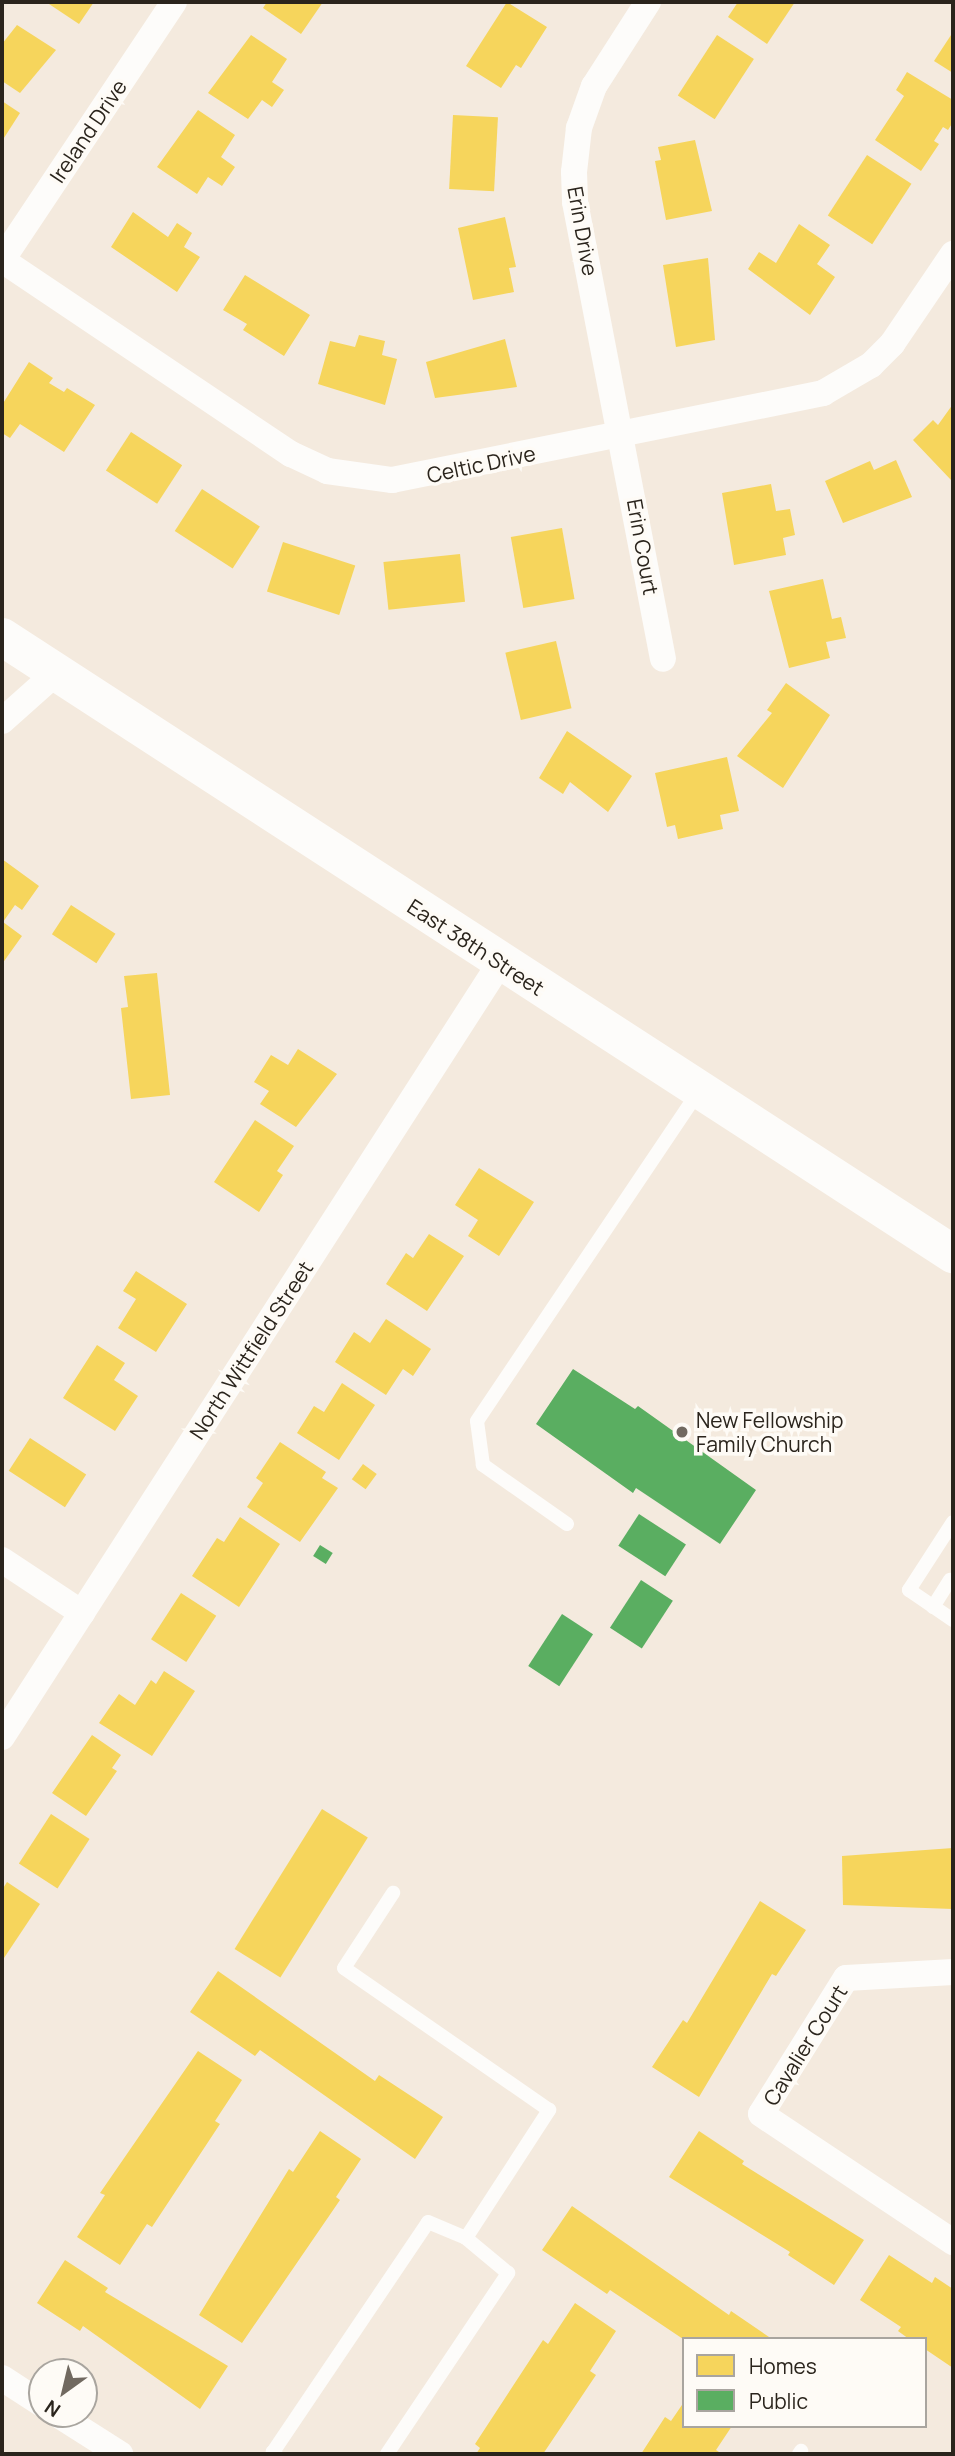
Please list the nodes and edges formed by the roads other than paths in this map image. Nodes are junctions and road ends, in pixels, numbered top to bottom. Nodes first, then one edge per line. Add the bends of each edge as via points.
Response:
1 (174, 2) edge
2 (648, 2) edge
3 (953, 254) edge
4 (2, 260) edge
5 (622, 435) junction
6 (2, 637) edge
7 (663, 659) dead end
8 (57, 672) junction
9 (2, 721) edge
10 (500, 963) junction
11 (699, 1091) junction
12 (953, 1254) edge
13 (953, 1522) edge
14 (567, 1524) dead end
15 (2, 1560) edge
16 (950, 1580) dead end
17 (933, 1606) junction
18 (82, 1613) junction
19 (953, 1620) edge
20 (2, 1737) edge
21 (393, 1894) dead end
22 (953, 1972) edge
23 (466, 2238) junction
24 (953, 2242) edge
25 (2, 2378) edge
26 (28, 2395) edge
27 (79, 2428) edge
28 (120, 2454) edge
29 (276, 2454) edge
30 (387, 2454) edge

1 - 4 street, Ireland Drive
2 - 5 street, Erin Drive via 594,86 574,157 575,202
3 - 5 street, Celtic Drive via 892,344 848,381 809,398
4 - 5 street, Celtic Drive via 291,454 327,471 365,479 418,477
5 - 7 street, Erin Court
6 - 8 main road, East 38th Street
8 - 9 street
8 - 10 main road, East 38th Street
10 - 11 main road, East 38th Street
10 - 18 street, North Wittfield Street
11 - 12 main road, East 38th Street
11 - 14 lane via 477,1421 483,1465
13 - 17 lane via 909,1590
15 - 18 street
16 - 17 lane
17 - 19 lane
18 - 20 street, North Wittfield Street
21 - 23 lane via 344,1968 549,2110
22 - 24 street, Cavalier Court via 846,1978 761,2114
23 - 29 lane via 428,2222 273,2452
23 - 30 lane via 508,2273
25 - 26 street
27 - 28 street

